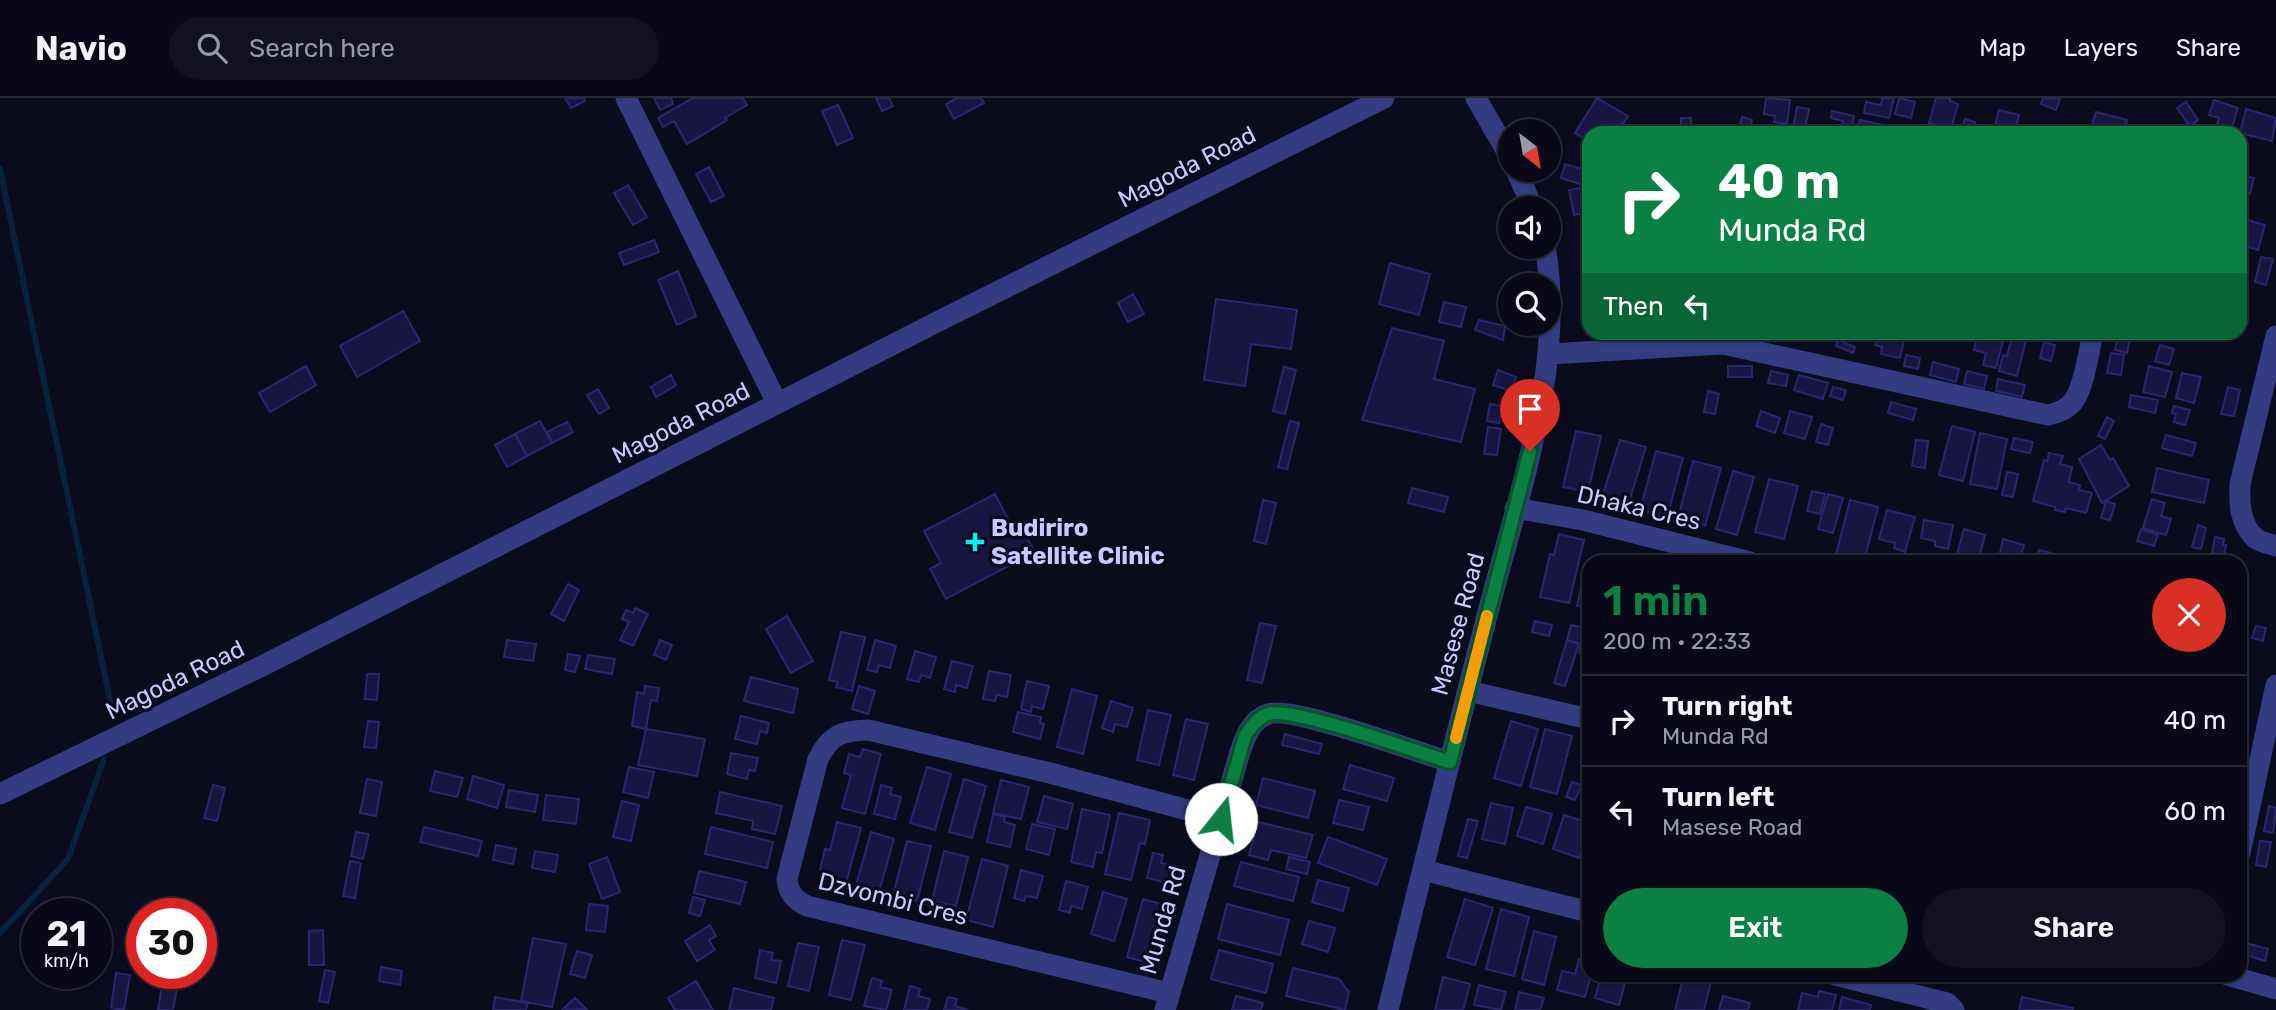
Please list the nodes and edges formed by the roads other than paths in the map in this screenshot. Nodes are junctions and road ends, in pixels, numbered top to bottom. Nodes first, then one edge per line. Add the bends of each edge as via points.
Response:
1 (626, 98) edge
2 (1384, 98) edge
3 (1476, 98) edge
4 (1498, 136) edge
5 (1548, 259) edge
6 (2276, 336) edge
7 (1702, 340) edge
8 (1732, 340) edge
9 (2092, 340) edge
10 (1549, 354) junction
11 (777, 403) junction
12 (1515, 508) junction
13 (2276, 546) edge
14 (1722, 555) edge
15 (2276, 685) edge
16 (1468, 691) junction
17 (1582, 717) edge
18 (1450, 762) junction
19 (0, 794) edge
20 (1221, 819) junction
21 (2247, 820) edge
22 (1423, 870) junction
23 (1582, 910) edge
24 (2247, 981) edge
25 (1863, 982) edge
26 (2276, 989) edge
27 (1167, 1001) edge
28 (1388, 1010) edge
29 (1954, 1010) edge

1 - 11 street
2 - 11 street, Magoda Road
3 - 4 street
5 - 10 street, Masese Road via 1552,313
6 - 13 street via 2240,484 2239,508 2256,539
7 - 10 street
8 - 9 street via 2048,415 2062,412 2074,401
10 - 12 street, Masese Road
11 - 19 street, Magoda Road
12 - 14 street, Dhaka Cres
12 - 16 street, Masese Road
15 - 21 street
16 - 17 street
16 - 18 street, Masese Road
18 - 20 street, Munda Rd via 1311,718 1270,713 1245,736
18 - 22 street, Masese Road
20 - 27 street, Munda Rd
20 - 27 street, Dzvombi Cres via 868,730 838,735 825,745 818,759 787,879 798,901
22 - 23 street
22 - 28 street, Masese Road
24 - 26 street
25 - 29 street via 1947,1003

